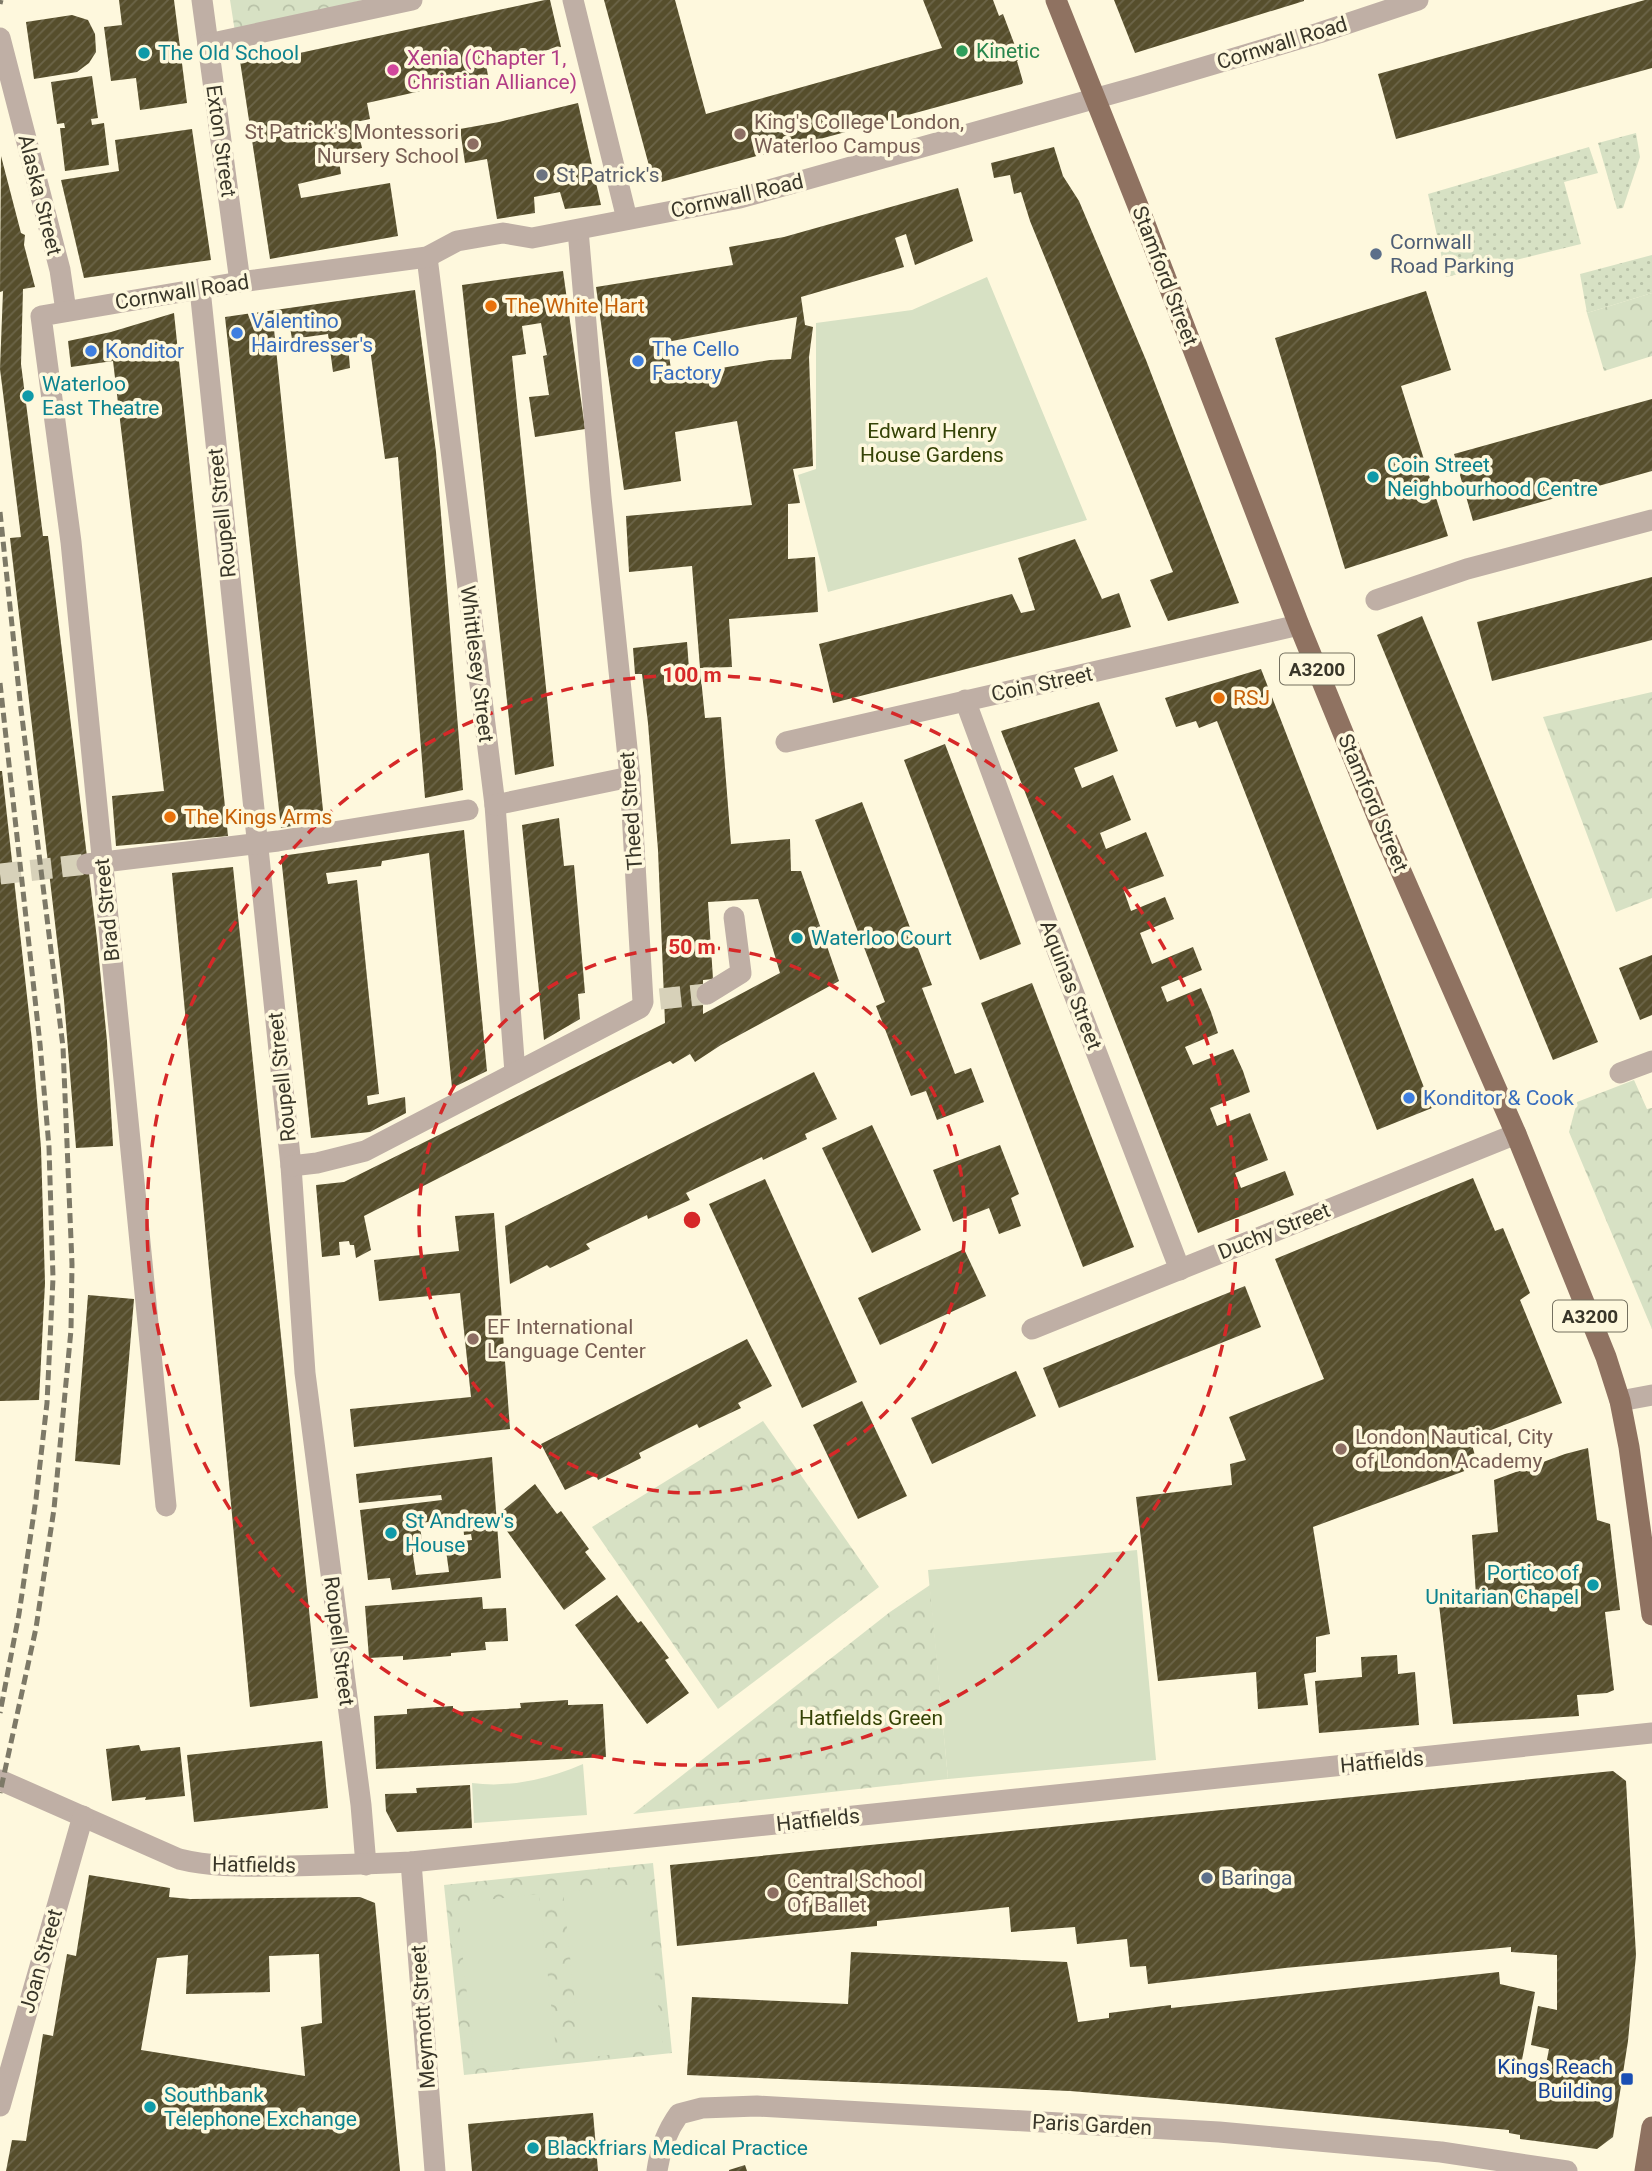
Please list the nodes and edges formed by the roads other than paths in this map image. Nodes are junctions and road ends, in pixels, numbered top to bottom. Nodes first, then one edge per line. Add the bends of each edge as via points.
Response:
1 (202, 0) edge
2 (412, 0) edge
3 (573, 0) edge
4 (1056, 0) edge
5 (1418, 0) edge
6 (0, 38) edge
7 (208, 44) junction
8 (1095, 99) junction
9 (627, 219) junction
10 (578, 230) junction
11 (427, 257) junction
12 (240, 282) junction
13 (200, 289) junction
14 (66, 311) junction
15 (41, 316) joint
16 (1652, 520) edge
17 (1376, 600) dead end
18 (1298, 625) junction
19 (965, 700) junction
20 (786, 742) dead end
21 (630, 776) junction
22 (495, 805) junction
23 (468, 810) dead end
24 (257, 844) junction
25 (94, 863) junction
26 (734, 917) dead end
27 (707, 994) tunnel mouth
28 (1652, 1061) edge
29 (515, 1073) junction
30 (1620, 1073) dead end
31 (1516, 1134) junction
32 (291, 1166) junction
33 (1180, 1270) junction
34 (1032, 1329) dead end
35 (1652, 1395) edge
36 (1620, 1401) junction
37 (166, 1506) dead end
38 (1652, 1615) edge
39 (1652, 1733) edge
40 (0, 1780) edge
41 (83, 1816) junction
42 (411, 1862) junction
43 (366, 1865) junction
44 (0, 2106) edge
45 (1652, 2127) edge
46 (435, 2171) edge
47 (657, 2171) edge
48 (1567, 2171) edge
49 (1645, 2171) edge

1 - 7 street, Exton Street
2 - 7 street
3 - 9 street
4 - 8 main road, Stamford Street / A3200
5 - 8 street, Cornwall Road
6 - 14 street, Alaska Street via 60,270
7 - 12 street, Exton Street
8 - 9 street, Cornwall Road via 740,198
8 - 18 main road, Stamford Street / A3200
9 - 10 street, Cornwall Road
10 - 11 street, Cornwall Road via 532,238 503,233 457,241
10 - 21 street, Theed Street
11 - 12 street, Cornwall Road
11 - 22 street, Whittlesey Street
12 - 13 street, Cornwall Road
13 - 14 street, Cornwall Road
13 - 24 street, Roupell Street
14 - 15 street, Cornwall Road
15 - 25 street, Brad Street via 71,542
16 - 17 street via 1466,569
18 - 19 street, Coin Street
18 - 31 main road, Stamford Street / A3200
19 - 20 street, Coin Street
19 - 33 street, Aquinas Street
21 - 22 street
21 - 29 street, Theed Street via 652,1001
22 - 29 street, Whittlesey Street
23 - 24 street
24 - 25 street
24 - 32 street, Roupell Street
25 - 37 street, Brad Street via 140,1335
26 - 27 street via 741,973
28 - 30 street
29 - 32 street, Theed Street via 365,1151
31 - 33 street, Duchy Street
31 - 36 main road, Stamford Street / A3200
32 - 43 street, Roupell Street via 305,1373
33 - 34 street, Duchy Street
35 - 36 street
36 - 38 main road, Stamford Street / A3200
39 - 42 street, Hatfields
40 - 41 street, Hatfields
41 - 43 street, Hatfields via 199,1864
41 - 44 street, Joan Street
42 - 43 street, Hatfields
42 - 46 street, Meymott Street
45 - 49 main road
47 - 48 street, Paris Garden via 667,2131 679,2114 702,2108 757,2106 1219,2132 1441,2152

